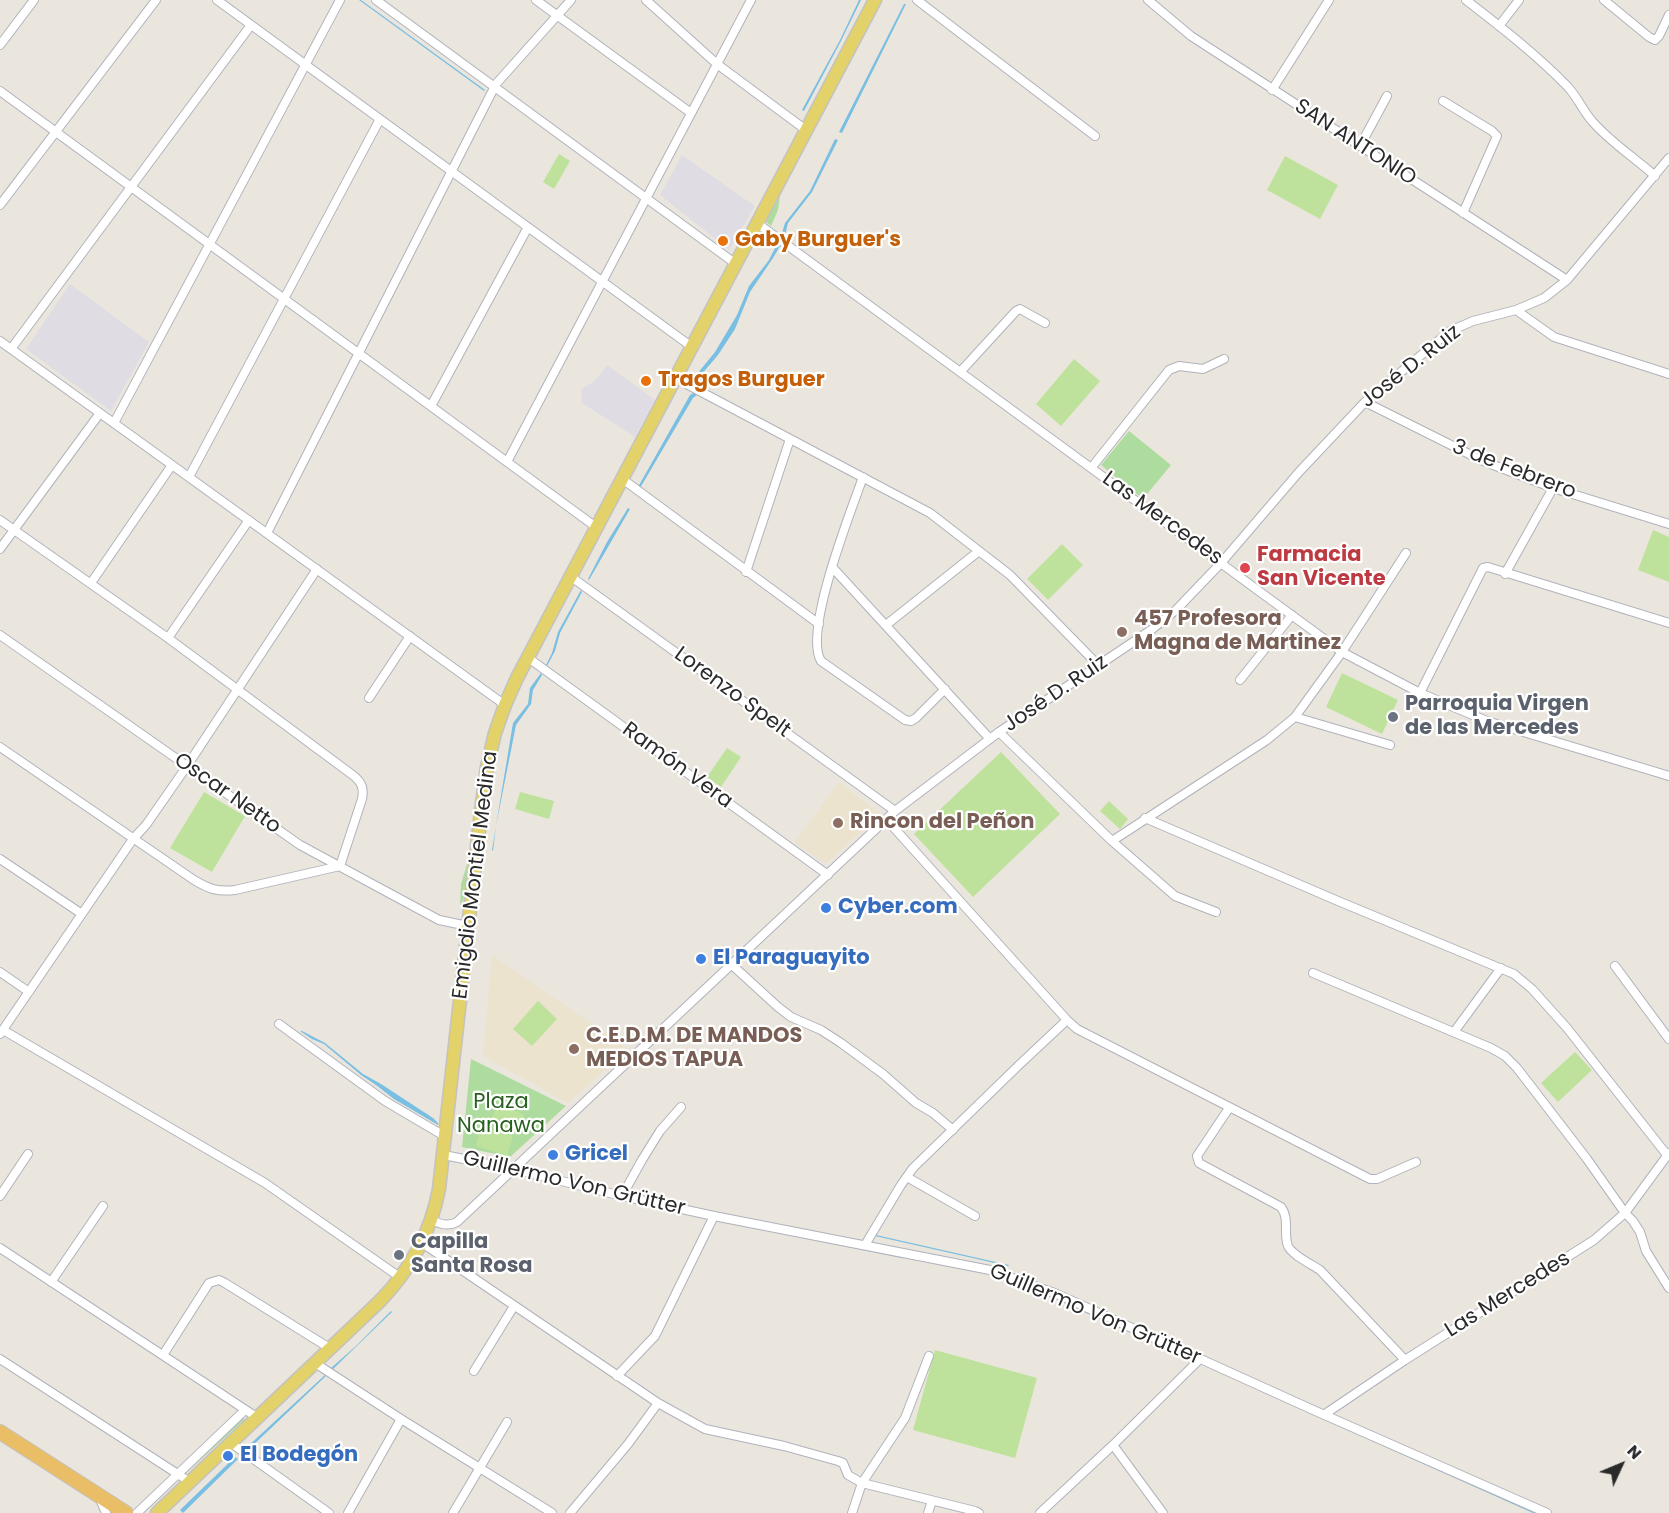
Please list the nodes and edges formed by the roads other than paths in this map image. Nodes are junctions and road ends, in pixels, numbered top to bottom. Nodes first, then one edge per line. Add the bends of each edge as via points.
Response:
1 (34, 0) edge
2 (156, 0) edge
3 (217, 0) edge
4 (340, 0) edge
5 (376, 0) edge
6 (536, 0) edge
7 (571, 0) edge
8 (646, 0) edge
9 (751, 0) edge
10 (875, 0) edge
11 (917, 0) edge
12 (1148, 0) edge
13 (1329, 0) edge
14 (1466, 0) edge
15 (1519, 0) edge
16 (1604, 0) edge
17 (557, 15) junction
18 (1669, 15) edge
19 (251, 25) junction
20 (1499, 26) junction
21 (0, 45) edge
22 (717, 64) junction
23 (305, 65) junction
24 (495, 87) junction
25 (1272, 90) junction
26 (0, 91) edge
27 (1387, 96) dead end
28 (1443, 101) dead end
29 (691, 113) junction
30 (380, 119) junction
31 (806, 130) junction
32 (56, 132) junction
33 (1095, 136) dead end
34 (1359, 146) junction
35 (1669, 158) edge
36 (452, 171) junction
37 (1656, 176) junction
38 (130, 186) junction
39 (646, 198) junction
40 (0, 205) edge
41 (1463, 213) junction
42 (757, 223) junction
43 (528, 227) junction
44 (209, 245) junction
45 (736, 264) junction
46 (1567, 280) junction
47 (602, 281) junction
48 (284, 299) junction
49 (1516, 310) junction
50 (1045, 323) dead end
51 (0, 341) edge
52 (692, 346) junction
53 (11, 349) junction
54 (358, 353) junction
55 (1224, 359) dead end
56 (961, 371) junction
57 (1669, 374) edge
58 (675, 378) junction
59 (1365, 402) junction
60 (431, 406) junction
61 (100, 413) junction
62 (114, 423) junction
63 (790, 439) junction
64 (507, 462) junction
65 (172, 465) junction
66 (1092, 467) junction
67 (189, 477) junction
68 (863, 477) junction
69 (621, 478) junction
70 (1553, 488) junction
71 (0, 520) edge
72 (249, 520) junction
73 (1669, 524) edge
74 (596, 527) junction
75 (14, 530) junction
76 (267, 533) junction
77 (0, 549) edge
78 (980, 550) junction
79 (1406, 553) dead end
80 (1221, 563) junction
81 (832, 567) junction
82 (317, 569) junction
83 (746, 572) junction
84 (1505, 574) junction
85 (570, 576) junction
86 (91, 583) junction
87 (1293, 615) junction
88 (819, 624) junction
89 (1669, 624) edge
90 (886, 625) junction
91 (0, 635) edge
92 (410, 636) junction
93 (168, 638) junction
94 (1342, 652) junction
95 (527, 657) junction
96 (1098, 665) junction
97 (1240, 680) dead end
98 (945, 689) junction
99 (238, 691) junction
100 (1420, 693) junction
101 (369, 698) dead end
102 (505, 705) junction
103 (1295, 717) junction
104 (999, 732) junction
105 (990, 739) junction
106 (1390, 745) dead end
107 (0, 747) edge
108 (187, 766) junction
109 (1669, 776) edge
110 (895, 811) junction
111 (1145, 818) junction
112 (886, 819) junction
113 (133, 839) junction
114 (1113, 841) junction
115 (0, 859) edge
116 (340, 867) junction
117 (828, 875) junction
118 (1216, 912) dead end
119 (81, 914) junction
120 (468, 926) junction
121 (731, 964) junction
122 (1615, 966) dead end
123 (1501, 968) junction
124 (0, 972) edge
125 (1313, 973) dead end
126 (29, 992) junction
127 (1067, 1020) junction
128 (279, 1024) dead end
129 (1, 1032) edge
130 (1454, 1032) junction
131 (1669, 1039) edge
132 (681, 1107) dead end
133 (1229, 1108) junction
134 (953, 1130) junction
135 (446, 1137) junction
136 (28, 1154) dead end
137 (1668, 1154) edge
138 (444, 1155) junction
139 (1416, 1162) dead end
140 (513, 1169) junction
141 (907, 1177) junction
142 (0, 1196) edge
143 (622, 1196) junction
144 (103, 1206) dead end
145 (1625, 1213) junction
146 (714, 1216) junction
147 (975, 1216) dead end
148 (431, 1220) junction
149 (422, 1243) junction
150 (865, 1245) junction
151 (0, 1248) edge
152 (401, 1278) junction
153 (51, 1282) junction
154 (1669, 1288) edge
155 (514, 1306) junction
156 (331, 1349) junction
157 (163, 1355) junction
158 (929, 1356) dead end
159 (0, 1359) edge
160 (1200, 1359) junction
161 (1405, 1360) junction
162 (315, 1363) junction
163 (474, 1371) dead end
164 (617, 1376) junction
165 (658, 1403) junction
166 (245, 1410) junction
167 (1325, 1414) junction
168 (258, 1418) junction
169 (401, 1419) junction
170 (507, 1422) dead end
171 (0, 1432) edge
172 (231, 1443) junction
173 (1113, 1445) junction
174 (479, 1467) junction
175 (177, 1474) junction
176 (190, 1482) junction
177 (862, 1483) junction
178 (99, 1496) junction
179 (149, 1501) junction
180 (932, 1501) junction
181 (158, 1512) edge
182 (106, 1513) edge
183 (126, 1513) edge
184 (137, 1513) edge
185 (329, 1513) edge
186 (348, 1513) edge
187 (453, 1513) edge
188 (552, 1513) edge
189 (570, 1513) edge
190 (852, 1513) edge
191 (928, 1513) edge
192 (979, 1513) edge
193 (1040, 1513) edge
194 (1163, 1513) edge
195 (1547, 1513) edge

1 - 21 street
2 - 32 street
3 - 19 street
4 - 23 street
5 - 24 street
6 - 17 street
7 - 17 street
8 - 22 street
9 - 22 street
10 - 31 main road, Emigdio Montiel Medina
11 - 33 street
12 - 25 street, SAN ANTONIO via 1191,36
13 - 25 street
14 - 20 street
15 - 20 street
16 - 18 street via 1655,40
17 - 24 street
17 - 29 street
19 - 23 street
19 - 38 street
20 - 37 street via 1568,88 1601,130
22 - 29 street
22 - 31 street
23 - 30 street
23 - 44 street
24 - 36 street
24 - 39 street
25 - 34 street, SAN ANTONIO
26 - 32 street
27 - 34 street
28 - 41 street via 1497,136
29 - 39 street
30 - 36 street
30 - 48 street
31 - 42 main road, Emigdio Montiel Medina
32 - 38 street
32 - 40 street
34 - 41 street, SAN ANTONIO
35 - 37 street, José D. Ruiz
36 - 43 street
36 - 54 street
37 - 46 street, José D. Ruiz
38 - 44 street
38 - 53 street
39 - 45 street
39 - 47 street
41 - 46 street, SAN ANTONIO
42 - 45 main road, Emigdio Montiel Medina
42 - 56 street, Las Mercedes
43 - 47 street
43 - 60 street
44 - 48 street
44 - 62 street
45 - 52 main road, Emigdio Montiel Medina
46 - 49 street, José D. Ruiz via 1544,298
47 - 52 street
47 - 64 street
48 - 54 street
48 - 67 street
49 - 57 street via 1554,337
49 - 59 street, José D. Ruiz via 1450,331
50 - 56 street via 1016,310
51 - 53 street
52 - 58 main road, Emigdio Montiel Medina
53 - 61 street
54 - 60 street
54 - 76 street
55 - 66 street via 1203,369 1179,366 1169,370
56 - 66 street, Las Mercedes
58 - 63 street
58 - 69 main road, Emigdio Montiel Medina
59 - 70 street, 3 de Febrero via 1483,461
59 - 80 street, José D. Ruiz
60 - 64 street
61 - 62 street
61 - 75 street
62 - 65 street
63 - 68 street
63 - 83 street
64 - 74 street
65 - 67 street
65 - 86 street
66 - 80 street, Las Mercedes
67 - 72 street
68 - 78 street via 930,513
68 - 81 street
69 - 74 main road, Emigdio Montiel Medina
69 - 83 street
70 - 73 street, 3 de Febrero
70 - 84 street
71 - 75 street
72 - 76 street
72 - 93 street
74 - 85 main road, Emigdio Montiel Medina
75 - 77 street
75 - 86 street
76 - 82 street
78 - 90 street
78 - 96 street via 1010,574
79 - 94 street
80 - 87 street, Las Mercedes
80 - 96 street, José D. Ruiz via 1176,610
81 - 88 street
81 - 90 street
82 - 92 street
82 - 99 street
83 - 88 street
84 - 89 street
84 - 100 street via 1488,567 1479,573
85 - 95 main road, Emigdio Montiel Medina
85 - 110 street, Lorenzo Spelt
86 - 93 street
87 - 94 street, Las Mercedes
87 - 97 street
88 - 98 street via 817,648 821,661 905,720 916,718
90 - 98 street
91 - 108 street, Oscar Netto
92 - 101 street
92 - 102 street
93 - 99 street
94 - 100 street, Las Mercedes
94 - 103 street
95 - 102 main road, Emigdio Montiel Medina
95 - 117 street, Ramón Vera
96 - 104 street, José D. Ruiz
98 - 105 street
99 - 108 street
99 - 116 street via 361,782 362,798
100 - 109 street, Las Mercedes via 1486,721
102 - 120 main road, Emigdio Montiel Medina via 487,767
103 - 106 street
103 - 111 street via 1267,740
104 - 105 street, José D. Ruiz
104 - 114 street
105 - 110 street, José D. Ruiz
107 - 113 street
108 - 113 street
108 - 116 street, Oscar Netto via 300,845
110 - 112 street, José D. Ruiz
111 - 114 street
111 - 123 street
112 - 117 street, José D. Ruiz
112 - 127 street
113 - 116 street via 201,884 223,891
113 - 119 street
114 - 118 street via 1175,896
115 - 119 street
116 - 120 street, Oscar Netto via 439,920
117 - 121 street, José D. Ruiz
119 - 126 street
120 - 135 main road, Emigdio Montiel Medina
121 - 134 street via 784,1012 841,1043
121 - 140 street, José D. Ruiz
122 - 131 street
123 - 130 street
123 - 137 street via 1523,980 1560,1020
124 - 126 street
125 - 130 street
126 - 129 street
127 - 133 street via 1077,1029
127 - 134 street
128 - 135 street via 385,1101
129 - 152 street via 265,1183
130 - 145 street via 1505,1056
132 - 143 street via 660,1131
133 - 139 street via 1370,1179
133 - 161 street via 1197,1156 1199,1163 1281,1207 1286,1217 1288,1246 1294,1254 1320,1270
134 - 141 street
135 - 138 main road, Emigdio Montiel Medina
136 - 142 street
137 - 145 street, Las Mercedes
138 - 140 street, Guillermo Von Grütter
138 - 148 main road, Emigdio Montiel Medina
140 - 143 street, Guillermo Von Grütter
140 - 148 street, José D. Ruiz via 457,1222 445,1225
141 - 147 street
141 - 150 street
143 - 146 street, Guillermo Von Grütter
144 - 153 street
145 - 154 street via 1640,1232 1646,1251
145 - 161 street, Las Mercedes via 1594,1240
146 - 150 street, Guillermo Von Grütter
146 - 164 street via 655,1335
148 - 149 main road, Emigdio Montiel Medina
149 - 152 main road, Emigdio Montiel Medina
149 - 155 street
150 - 160 street, Guillermo Von Grütter via 990,1270 1057,1294
151 - 153 street
152 - 156 main road, Emigdio Montiel Medina
153 - 157 street
155 - 163 street
155 - 164 street
156 - 157 street via 219,1280 209,1283
156 - 162 main road, Emigdio Montiel Medina
157 - 166 street
158 - 177 street via 904,1418
159 - 175 street
160 - 167 street, Guillermo Von Grütter
160 - 173 street
161 - 167 street, Las Mercedes
162 - 168 main road, Emigdio Montiel Medina
162 - 169 street
164 - 165 street
165 - 177 street via 705,1429 841,1462 848,1475
165 - 189 street
166 - 168 street
166 - 175 street
167 - 195 street, Guillermo Von Grütter
168 - 172 main road, Emigdio Montiel Medina
169 - 174 street
169 - 186 street
170 - 174 street
171 - 178 highway
172 - 176 main road, Emigdio Montiel Medina
172 - 185 street
173 - 193 street
173 - 194 street
174 - 187 street
174 - 188 street
175 - 176 street
175 - 179 street
176 - 181 main road, Emigdio Montiel Medina
177 - 180 street
177 - 190 street
178 - 182 street
178 - 183 highway
179 - 181 street
179 - 184 street
180 - 191 street
180 - 192 street

